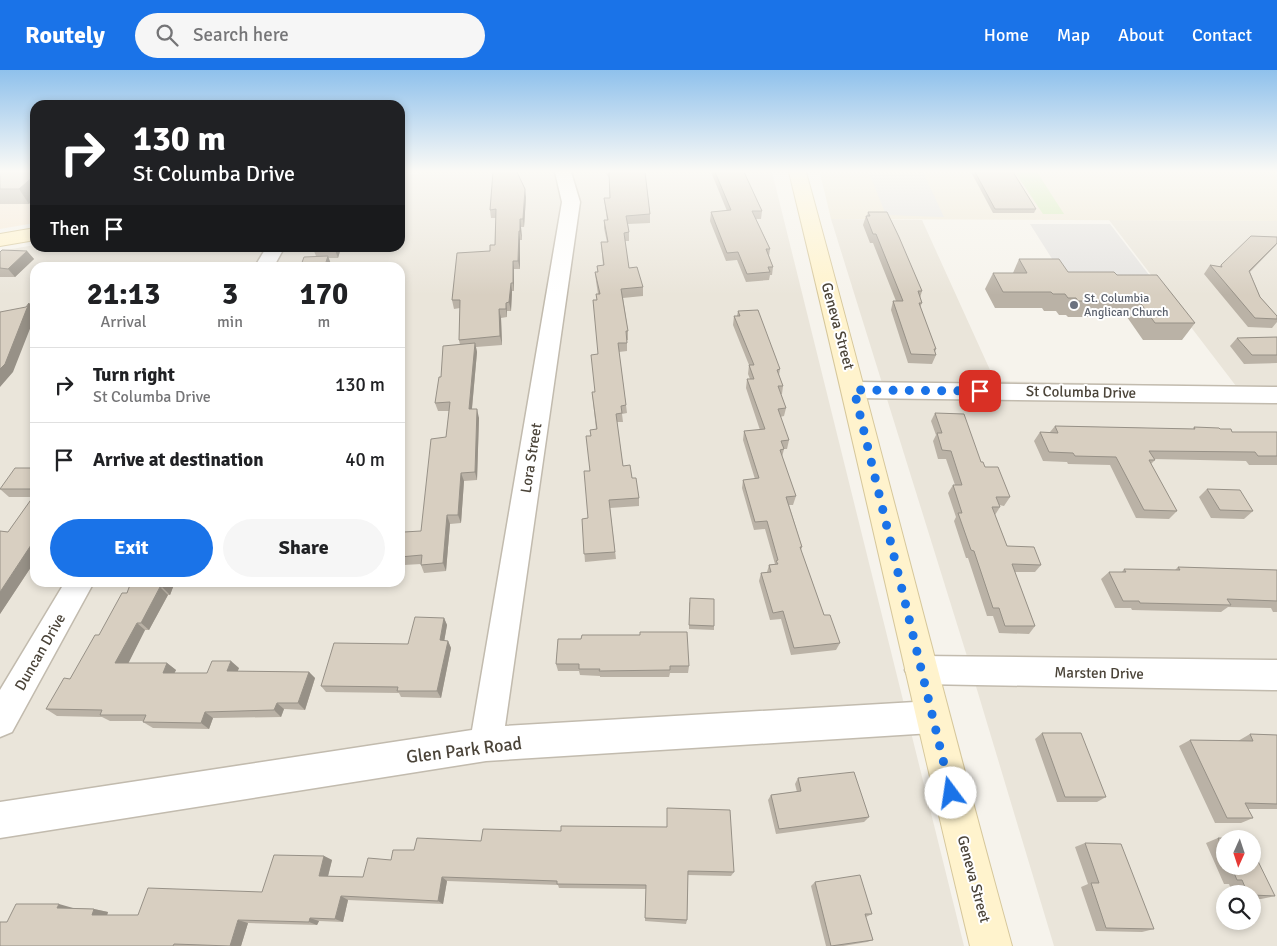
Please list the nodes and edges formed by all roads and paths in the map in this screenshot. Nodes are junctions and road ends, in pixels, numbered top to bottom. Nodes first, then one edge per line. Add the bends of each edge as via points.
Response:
1 (568, 213) edge
2 (808, 213) edge
3 (30, 235) edge
4 (0, 240) edge
5 (854, 390) junction
6 (1277, 395) edge
7 (77, 587) edge
8 (921, 670) junction
9 (1277, 676) edge
10 (932, 717) junction
11 (0, 720) edge
12 (486, 744) junction
13 (0, 820) edge
14 (991, 946) edge

1 - 12 street, Lora Street
2 - 5 main road, Geneva Street
3 - 4 main road
5 - 6 street, St Columba Drive
5 - 8 main road, Geneva Street
7 - 11 street, Duncan Drive
8 - 9 street, Marsten Drive
8 - 10 main road, Geneva Street
10 - 12 street, Glen Park Road
10 - 14 main road, Geneva Street
12 - 13 street, Glen Park Road

